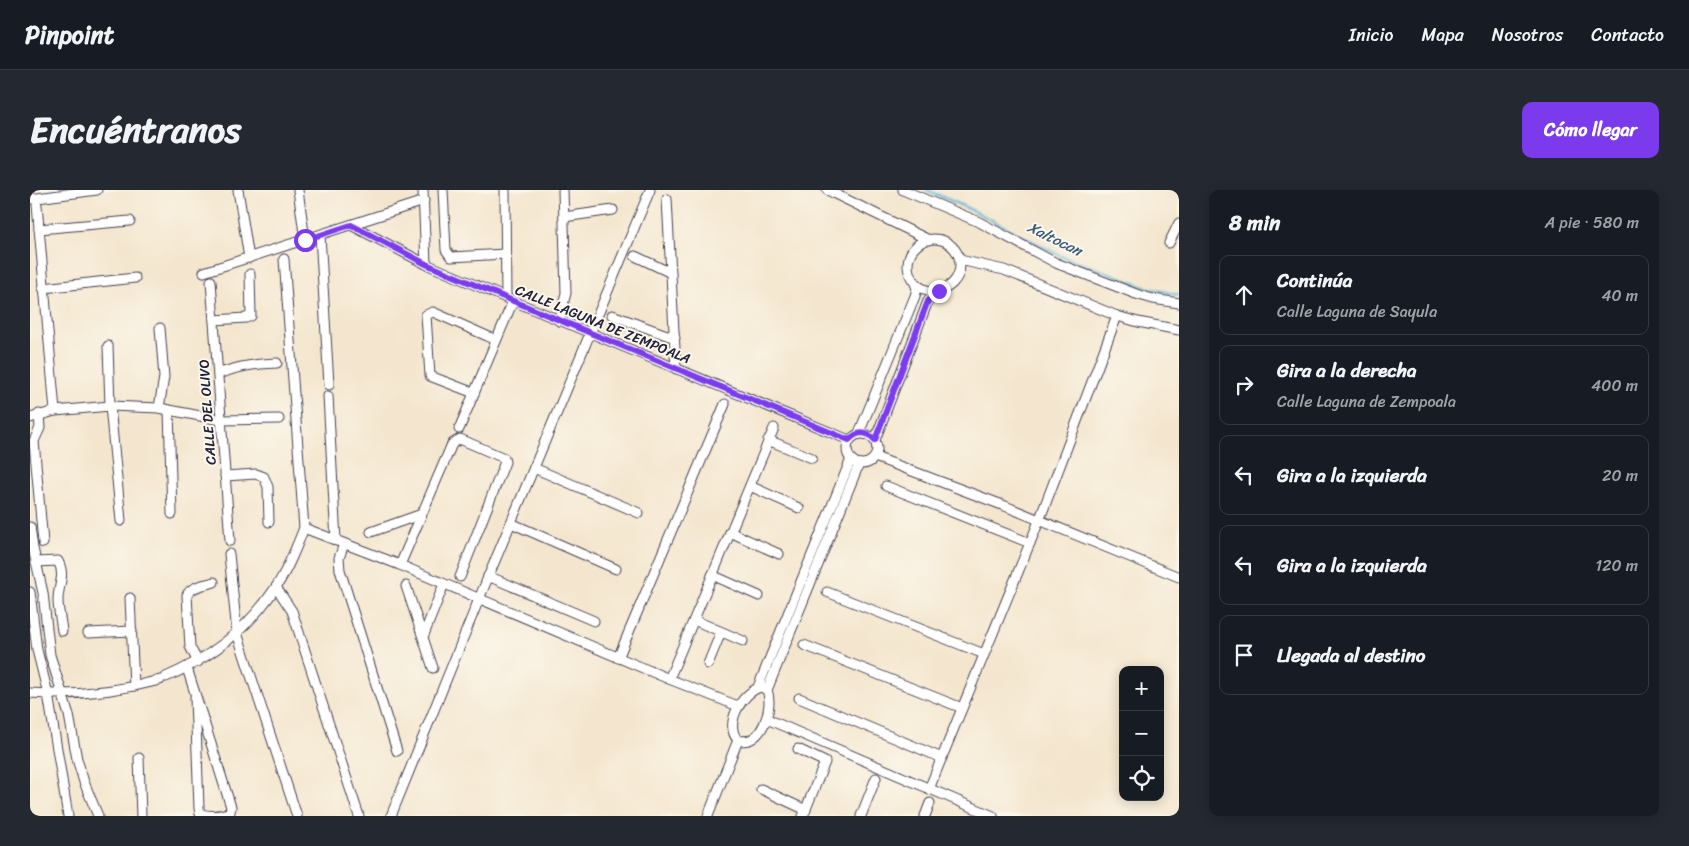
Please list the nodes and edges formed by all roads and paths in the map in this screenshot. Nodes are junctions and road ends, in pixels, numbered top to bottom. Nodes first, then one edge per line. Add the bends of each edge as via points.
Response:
1 (97, 190) edge
2 (238, 190) edge
3 (298, 190) edge
4 (423, 190) edge
5 (443, 190) edge
6 (504, 190) edge
7 (563, 190) edge
8 (650, 190) edge
9 (827, 190) edge
10 (903, 190) edge
11 (668, 199) dead end
12 (33, 202) edge
13 (424, 202) junction
14 (613, 210) dead end
15 (564, 218) junction
16 (130, 221) dead end
17 (1179, 223) edge
18 (351, 225) junction
19 (39, 229) junction
20 (320, 235) junction
21 (305, 240) junction
22 (929, 240) junction
23 (1169, 244) dead end
24 (505, 254) junction
25 (636, 256) dead end
26 (250, 258) junction
27 (284, 259) dead end
28 (960, 260) junction
29 (426, 264) junction
30 (204, 272) dead end
31 (671, 273) junction
32 (250, 274) dead end
33 (135, 278) dead end
34 (211, 281) dead end
35 (915, 283) junction
36 (43, 288) junction
37 (939, 291) junction
38 (509, 300) junction
39 (1179, 303) edge
40 (612, 315) dead end
41 (1118, 316) junction
42 (214, 320) junction
43 (560, 321) junction
44 (160, 328) dead end
45 (1179, 330) edge
46 (589, 334) junction
47 (675, 338) junction
48 (496, 340) junction
49 (108, 346) dead end
50 (277, 363) dead end
51 (676, 369) junction
52 (218, 374) junction
53 (329, 385) dead end
54 (474, 393) junction
55 (328, 396) dead end
56 (725, 404) dead end
57 (110, 406) junction
58 (164, 409) junction
59 (55, 411) junction
60 (34, 416) edge
61 (279, 419) dead end
62 (221, 420) junction
63 (774, 428) dead end
64 (459, 430) dead end
65 (859, 433) junction
66 (768, 440) junction
67 (849, 440) junction
68 (875, 440) junction
69 (875, 457) junction
70 (812, 458) dead end
71 (855, 461) junction
72 (534, 468) junction
73 (225, 476) junction
74 (750, 486) junction
75 (886, 486) dead end
76 (799, 508) dead end
77 (639, 513) dead end
78 (172, 514) dead end
79 (422, 514) junction
80 (121, 521) dead end
81 (1039, 521) junction
82 (269, 522) dead end
83 (511, 523) junction
84 (30, 528) edge
85 (304, 528) junction
86 (371, 532) dead end
87 (730, 532) junction
88 (230, 541) dead end
89 (340, 542) junction
90 (43, 543) dead end
91 (1030, 543) junction
92 (230, 554) dead end
93 (780, 554) dead end
94 (36, 562) junction
95 (400, 565) junction
96 (616, 568) dead end
97 (712, 575) junction
98 (488, 576) junction
99 (460, 577) dead end
100 (1179, 577) edge
101 (214, 582) dead end
102 (444, 584) junction
103 (406, 586) dead end
104 (276, 587) junction
105 (30, 592) edge
106 (827, 592) dead end
107 (759, 596) dead end
108 (130, 598) dead end
109 (479, 599) junction
110 (694, 620) junction
111 (594, 621) dead end
112 (62, 631) dead end
113 (132, 631) junction
114 (88, 632) dead end
115 (721, 632) junction
116 (237, 633) junction
117 (423, 637) junction
118 (743, 641) dead end
119 (804, 645) dead end
120 (984, 654) junction
121 (618, 658) junction
122 (198, 662) junction
123 (708, 664) dead end
124 (187, 668) junction
125 (433, 668) dead end
126 (669, 679) junction
127 (134, 686) junction
128 (763, 689) junction
129 (30, 692) edge
130 (63, 693) junction
131 (48, 694) junction
132 (195, 697) junction
133 (799, 698) dead end
134 (738, 706) junction
135 (962, 708) junction
136 (767, 719) junction
137 (738, 740) junction
138 (798, 749) dead end
139 (397, 751) dead end
140 (139, 758) dead end
141 (942, 758) junction
142 (876, 778) dead end
143 (761, 789) dead end
144 (929, 789) junction
145 (930, 803) dead end
146 (805, 813) edge
147 (988, 815) edge
148 (68, 816) edge
149 (98, 816) edge
150 (141, 816) edge
151 (297, 816) edge
152 (359, 816) edge
153 (391, 816) edge
154 (708, 816) edge
155 (861, 816) edge
156 (925, 816) edge

1 - 12 street
2 - 26 street
3 - 21 street
4 - 13 street
5 - 24 street via 448,254 451,257
6 - 24 street
7 - 15 street
8 - 46 street
9 - 22 street
10 - 39 street via 979,222 1056,263 1136,294
11 - 31 street
12 - 19 street
13 - 18 street
13 - 29 street
14 - 15 street
15 - 43 street via 566,292
16 - 19 street
17 - 23 street
18 - 20 street
18 - 29 street, CALLE LAGUNA DE ZEMPOALA
19 - 36 street
20 - 21 street
20 - 53 street
21 - 26 street
22 - 28 street via 948,243
22 - 35 street via 917,246 910,258 909,271
24 - 38 street
25 - 31 street
26 - 30 street
27 - 85 street
28 - 37 street via 956,280
28 - 41 street via 1004,270
29 - 38 street, CALLE LAGUNA DE ZEMPOALA
31 - 47 street
32 - 42 street via 251,316
33 - 36 street
34 - 42 street, CALLE DEL OLIVO
35 - 37 street via 927,290
35 - 65 street via 915,296
36 - 59 street
37 - 68 street via 928,301
38 - 43 street, CALLE LAGUNA DE ZEMPOALA
38 - 48 street
40 - 47 street
41 - 45 street
41 - 81 street
42 - 52 street, CALLE DEL OLIVO
43 - 46 street, CALLE LAGUNA DE ZEMPOALA
44 - 58 street
46 - 51 street, CALLE LAGUNA DE ZEMPOALA
46 - 72 street
47 - 51 street
48 - 54 street
48 - 54 street via 433,312 426,315 430,376
49 - 57 street
50 - 52 street via 234,367
51 - 67 street, CALLE LAGUNA DE ZEMPOALA
52 - 62 street, CALLE DEL OLIVO
54 - 64 street
55 - 89 street
56 - 121 street
57 - 58 street
57 - 59 street
57 - 80 street
58 - 62 street
58 - 78 street
59 - 60 street
60 - 90 street via 40,428 34,441
61 - 62 street
62 - 73 street, CALLE DEL OLIVO
63 - 66 street
65 - 67 street
65 - 68 street
66 - 70 street
66 - 74 street
67 - 71 street via 847,452
68 - 69 street
69 - 71 street via 870,462
69 - 81 street
71 - 128 street
72 - 77 street
72 - 83 street
73 - 82 street via 256,474 264,477 268,487
73 - 88 street, CALLE DEL OLIVO
74 - 76 street
74 - 87 street
75 - 91 street
79 - 86 street
79 - 95 street
79 - 99 street via 455,441 460,439 504,458 504,466
81 - 91 street
81 - 100 street
83 - 96 street
83 - 98 street
84 - 94 street
85 - 89 street
85 - 104 street
87 - 93 street
87 - 97 street
89 - 95 street
89 - 139 street via 340,570
91 - 120 street
92 - 116 street
94 - 112 street via 58,561 61,567 58,601
94 - 130 street via 44,593 50,655
95 - 102 street
97 - 107 street
97 - 110 street
98 - 109 street
98 - 111 street
101 - 122 street via 192,589 187,595 190,647
102 - 109 street
102 - 117 street
103 - 117 street
104 - 116 street
104 - 152 street via 292,611
105 - 131 street via 37,650
106 - 120 street
108 - 113 street
109 - 121 street
109 - 153 street
110 - 115 street
110 - 126 street
113 - 114 street
113 - 127 street
115 - 118 street
115 - 123 street
116 - 122 street
116 - 151 street
117 - 125 street
119 - 135 street
120 - 135 street
121 - 126 street
122 - 124 street
124 - 127 street
124 - 132 street
126 - 134 street
127 - 130 street
128 - 134 street via 748,692
128 - 136 street via 770,704
129 - 131 street
130 - 131 street
130 - 149 street via 77,759
131 - 148 street
132 - 132 street via 231,807 225,814 200,814
133 - 141 street
134 - 137 street via 733,732
135 - 141 street
136 - 137 street via 755,736 742,742
136 - 144 street
137 - 154 street
138 - 146 street via 825,762
140 - 150 street
141 - 144 street
142 - 155 street
143 - 146 street
144 - 147 street
145 - 156 street

